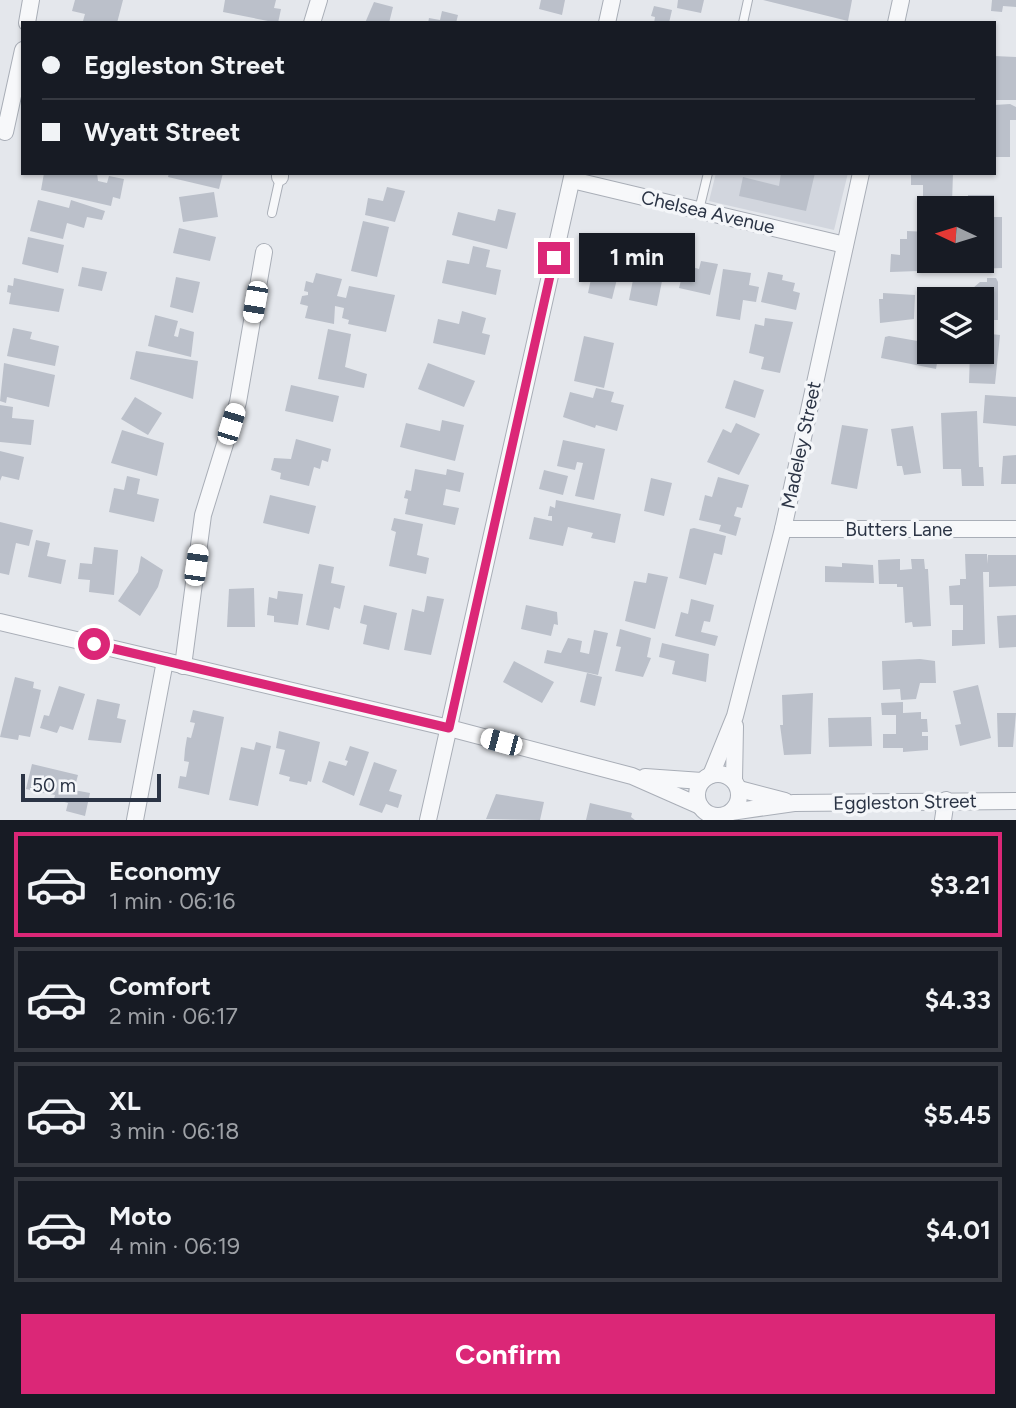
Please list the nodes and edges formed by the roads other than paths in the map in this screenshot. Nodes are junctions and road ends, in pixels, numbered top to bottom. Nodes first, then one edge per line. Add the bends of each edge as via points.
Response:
1 (30, 0) edge
2 (319, 0) edge
3 (612, 0) edge
4 (748, 0) edge
5 (901, 0) edge
6 (27, 21) edge
7 (313, 21) edge
8 (607, 21) edge
9 (743, 21) edge
10 (896, 21) edge
11 (21, 59) edge
12 (5, 132) dead end
13 (280, 175) edge
14 (708, 175) edge
15 (861, 175) edge
16 (572, 176) edge
17 (699, 210) junction
18 (272, 213) dead end
19 (845, 245) junction
20 (264, 252) dead end
21 (783, 529) junction
22 (1016, 529) edge
23 (0, 622) edge
24 (165, 661) junction
25 (183, 666) junction
26 (735, 716) junction
27 (449, 728) junction
28 (632, 776) junction
29 (706, 778) junction
30 (736, 785) junction
31 (946, 800) junction
32 (1016, 800) edge
33 (794, 803) junction
34 (703, 813) edge
35 (727, 816) edge
36 (135, 820) edge
37 (428, 820) edge
38 (943, 820) edge

1 - 6 street
2 - 7 street
3 - 8 street
4 - 9 lane
5 - 10 street
11 - 12 street
13 - 18 lane
14 - 17 lane
15 - 19 street, Madeley Street
16 - 17 street, Chelsea Avenue
16 - 27 street
17 - 19 street, Chelsea Avenue
19 - 21 street, Madeley Street
20 - 25 street via 238,402 203,515
21 - 22 street, Butters Lane
21 - 26 street, Madeley Street
23 - 24 street
24 - 25 street
24 - 36 street
25 - 27 street
26 - 29 street, Madeley Street
26 - 30 street, Madeley Street
27 - 28 street
27 - 37 street
28 - 29 street
28 - 34 street
29 - 30 street via 723,774
29 - 34 street via 697,793
30 - 33 street, Eggleston Street
30 - 35 street via 740,798
31 - 32 street, Eggleston Street
31 - 33 street, Eggleston Street
31 - 38 street
33 - 35 street, Eggleston Street
34 - 35 street

